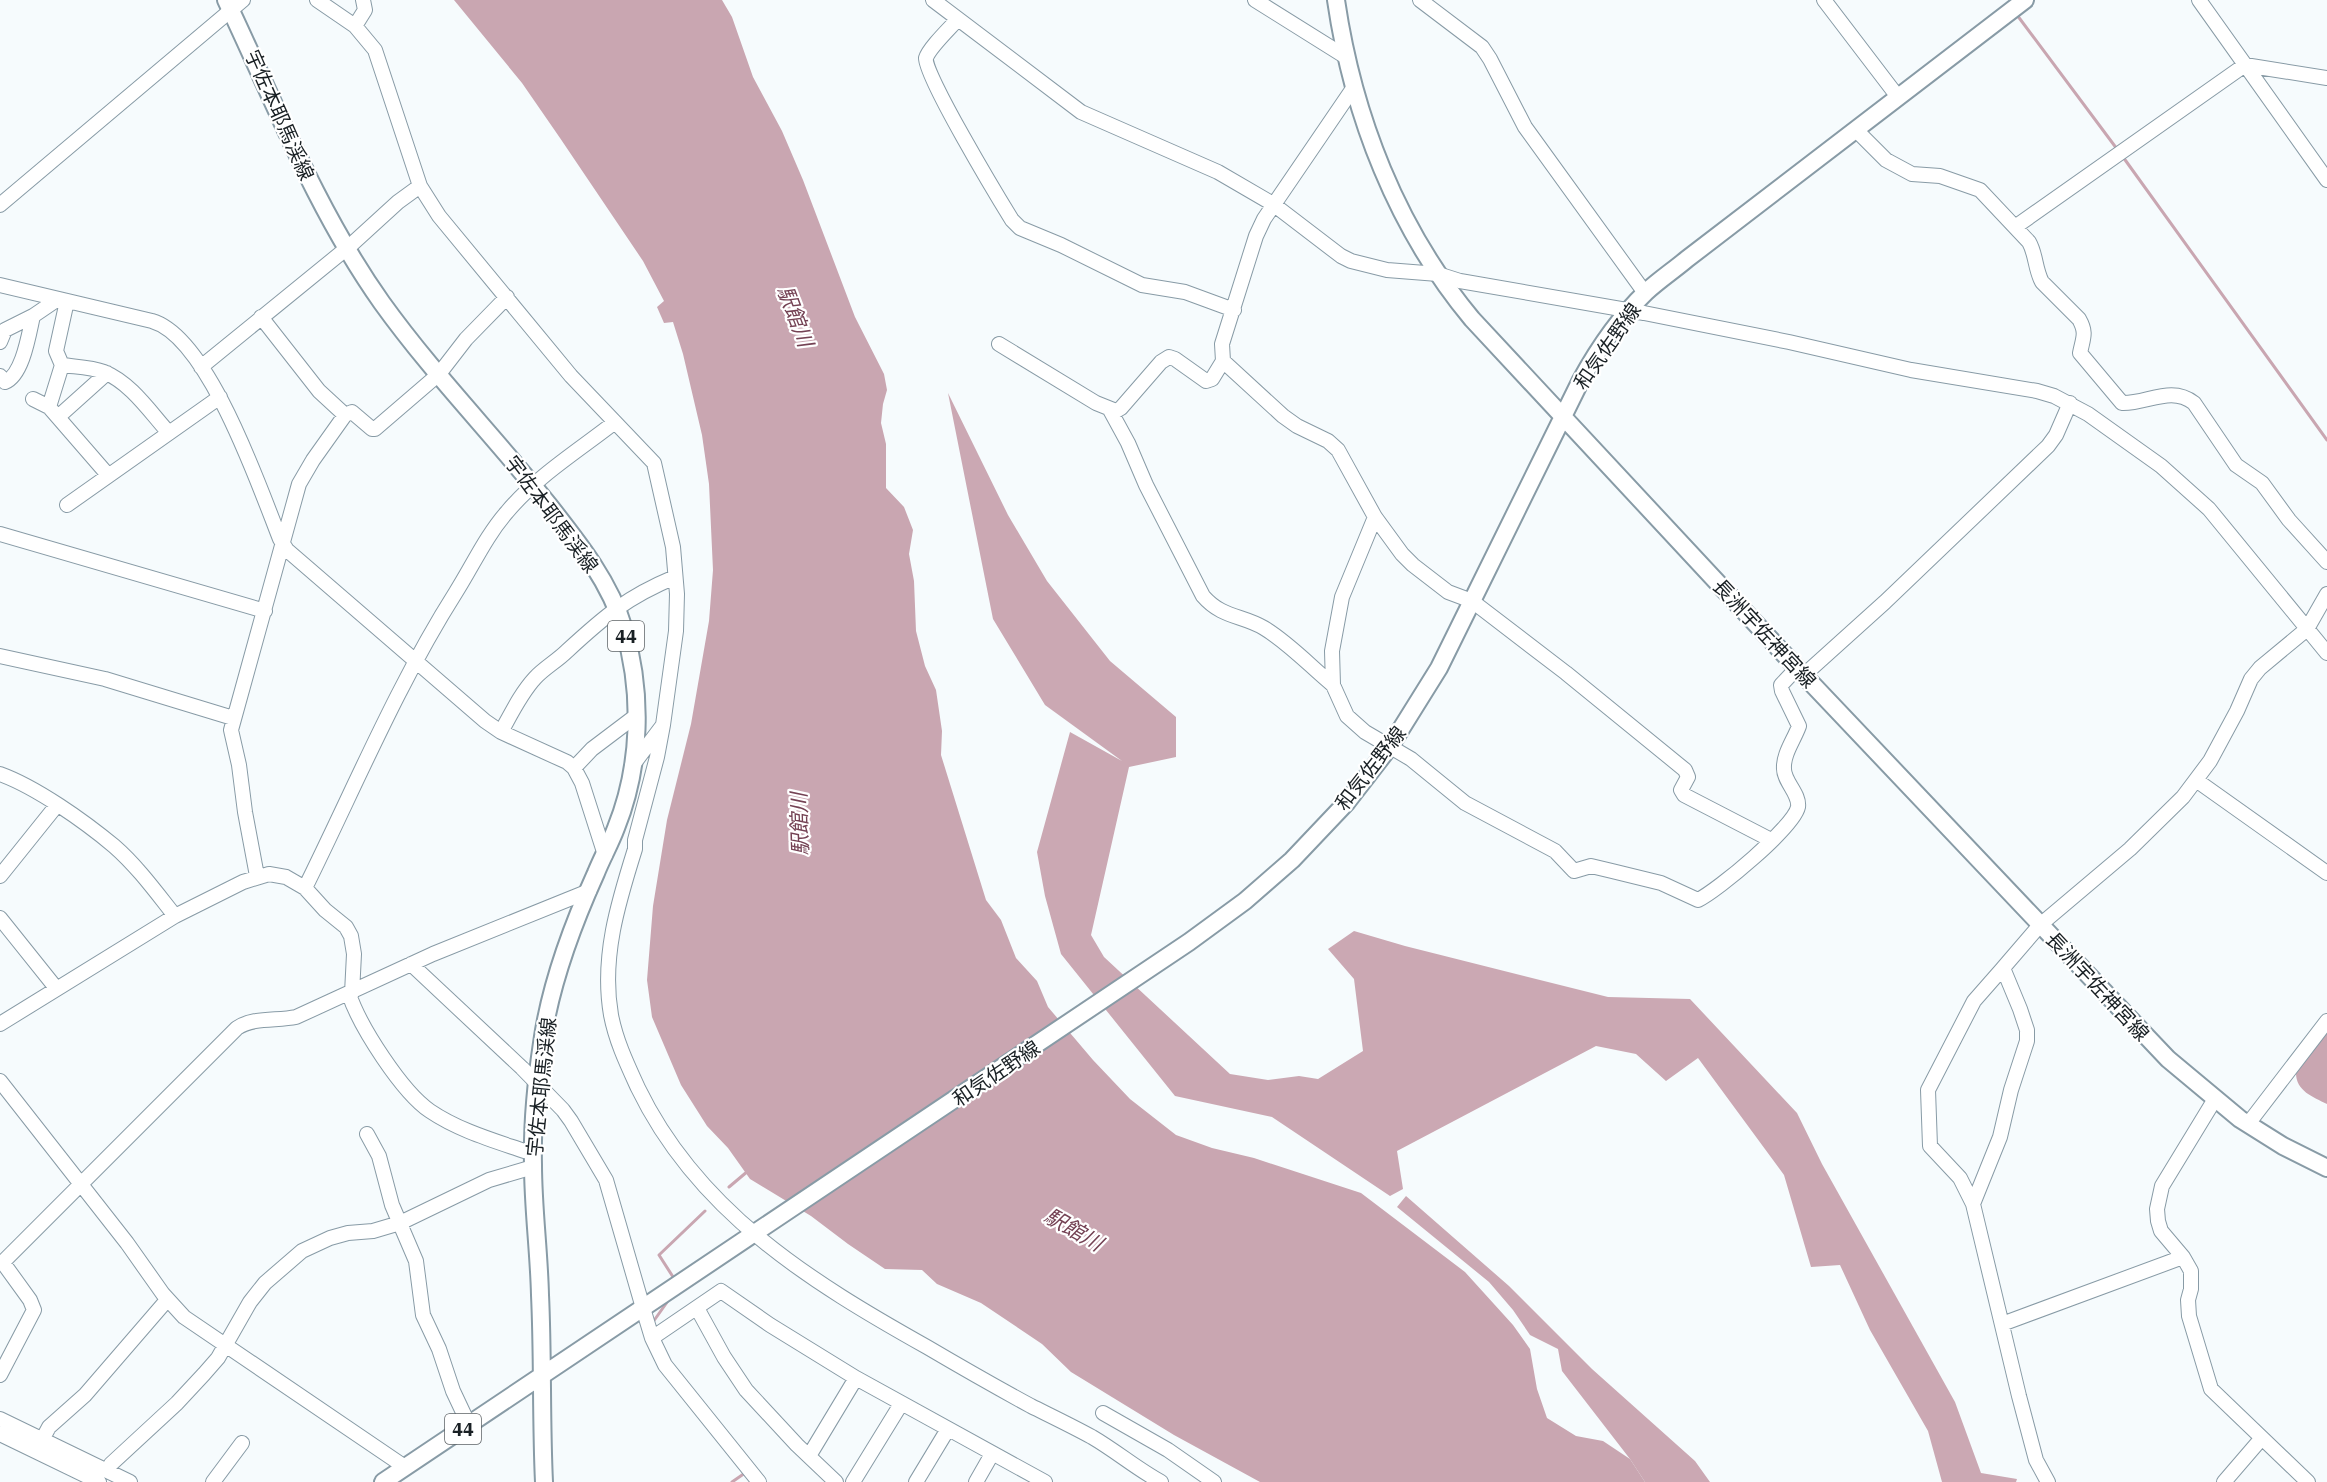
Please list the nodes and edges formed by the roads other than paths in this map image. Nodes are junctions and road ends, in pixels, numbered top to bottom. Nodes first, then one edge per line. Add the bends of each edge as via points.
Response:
1 (317, 0) edge
2 (363, 0) edge
3 (933, 0) edge
4 (1256, 0) edge
5 (1336, 0) edge
6 (1420, 0) edge
7 (1824, 0) edge
8 (2025, 0) edge
9 (2199, 0) edge
10 (233, 3) edge
11 (958, 19) junction
12 (355, 26) junction
13 (1346, 57) junction
14 (2246, 65) junction
15 (2327, 78) edge
16 (1354, 87) junction
17 (1898, 97) junction
18 (1856, 130) junction
19 (2327, 180) edge
20 (420, 186) junction
21 (1273, 204) junction
22 (0, 205) edge
23 (2014, 227) junction
24 (346, 249) junction
25 (1438, 274) junction
26 (0, 285) edge
27 (1645, 293) junction
28 (507, 297) junction
29 (62, 300) junction
30 (1233, 310) junction
31 (1630, 310) junction
32 (33, 316) junction
33 (261, 317) junction
34 (0, 342) edge
35 (999, 344) dead end
36 (1223, 361) junction
37 (63, 365) junction
38 (201, 367) junction
39 (107, 373) junction
40 (439, 374) junction
41 (0, 376) edge
42 (220, 397) junction
43 (33, 399) dead end
44 (2070, 403) junction
45 (1110, 410) junction
46 (54, 412) junction
47 (345, 415) junction
48 (1563, 416) junction
49 (615, 422) junction
50 (169, 433) junction
51 (108, 475) junction
52 (533, 484) junction
53 (67, 505) dead end
54 (1375, 517) junction
55 (0, 534) edge
56 (283, 545) junction
57 (2327, 562) edge
58 (675, 577) junction
59 (2327, 594) edge
60 (1472, 601) junction
61 (616, 608) junction
62 (265, 611) junction
63 (2307, 629) junction
64 (2327, 653) edge
65 (0, 656) edge
66 (415, 662) junction
67 (1801, 671) junction
68 (1333, 685) junction
69 (637, 715) junction
70 (233, 718) junction
71 (663, 725) junction
72 (501, 732) junction
73 (1390, 745) junction
74 (632, 766) junction
75 (574, 768) junction
76 (0, 774) edge
77 (2196, 780) junction
78 (57, 805) junction
79 (1771, 840) junction
80 (605, 855) junction
81 (2327, 873) edge
82 (0, 876) edge
83 (257, 876) junction
84 (306, 888) junction
85 (589, 891) junction
86 (175, 916) junction
87 (0, 918) edge
88 (2040, 925) junction
89 (411, 964) junction
90 (2003, 968) junction
91 (56, 988) junction
92 (351, 993) junction
93 (2327, 1021) edge
94 (0, 1024) edge
95 (0, 1081) edge
96 (537, 1084) junction
97 (2215, 1099) junction
98 (2248, 1124) junction
99 (367, 1134) dead end
100 (533, 1159) junction
101 (2327, 1168) edge
102 (82, 1185) junction
103 (1973, 1204) junction
104 (400, 1223) junction
105 (757, 1233) junction
106 (2183, 1257) junction
107 (167, 1300) junction
108 (643, 1308) junction
109 (697, 1308) junction
110 (2002, 1324) junction
111 (652, 1338) junction
112 (226, 1346) junction
113 (0, 1375) edge
114 (542, 1375) junction
115 (856, 1378) junction
116 (901, 1404) junction
117 (1103, 1413) dead end
118 (0, 1419) edge
119 (469, 1425) junction
120 (948, 1430) junction
121 (0, 1434) edge
122 (2261, 1439) junction
123 (42, 1440) junction
124 (242, 1443) dead end
125 (992, 1454) junction
126 (809, 1456) junction
127 (405, 1467) junction
128 (103, 1477) edge
129 (130, 1482) edge
130 (213, 1482) edge
131 (383, 1482) edge
132 (544, 1482) edge
133 (759, 1482) edge
134 (836, 1482) edge
135 (853, 1482) edge
136 (916, 1482) edge
137 (976, 1482) edge
138 (1045, 1482) edge
139 (1161, 1482) edge
140 (1214, 1482) edge
141 (2048, 1482) edge
142 (2224, 1482) edge
143 (2308, 1482) edge

1 - 12 street
2 - 12 street via 365,10
3 - 11 street
4 - 13 street
5 - 13 main road, 長洲宇佐神宮線
6 - 27 street via 1482,47 1525,127
7 - 17 street
8 - 17 main road, 和気佐野線
9 - 14 street
10 - 22 street
10 - 24 main road, 宇佐本耶馬渓線 / 44 via 312,186
11 - 21 street via 1081,112 1218,172
11 - 30 street via 929,52 927,64 948,109 1012,220 1020,228 1142,285 1185,292
12 - 20 street via 375,50
13 - 16 main road, 長洲宇佐神宮線
14 - 15 street
14 - 19 street
14 - 23 street
16 - 21 street
16 - 25 main road, 長洲宇佐神宮線 via 1392,192
17 - 18 main road, 和気佐野線
18 - 23 street via 1886,160 1912,174 1940,176 1980,190
18 - 27 main road, 和気佐野線
20 - 24 street
20 - 28 street via 439,216
21 - 25 street via 1351,261 1388,270
21 - 30 street via 1256,236
23 - 57 street via 2033,249 2042,282 2079,318 2086,335 2080,353 2122,403 2179,395 2194,403 2236,465 2262,483
24 - 33 street
24 - 40 main road, 宇佐本耶馬渓線 / 44 via 393,318
25 - 31 street
25 - 48 main road, 長洲宇佐神宮線 via 1472,320
26 - 29 street
27 - 31 main road, 和気佐野線
28 - 40 street
28 - 49 street via 571,376
29 - 32 street
29 - 37 street via 56,351
29 - 38 street via 161,323 177,335
30 - 36 street via 1222,344
31 - 44 street via 1921,372 2037,391
31 - 48 main road, 和気佐野線 via 1589,366
32 - 34 street via 5,330
32 - 41 street via 22,359 10,380 5,382
33 - 38 street
33 - 47 street via 319,391
35 - 45 street
36 - 45 street via 1212,379 1206,381 1169,357 1121,408
36 - 54 street via 1283,416 1338,450
37 - 39 street
37 - 46 street
38 - 42 street
39 - 46 street
39 - 50 street via 136,396
40 - 47 street via 375,429 352,412
40 - 52 main road, 宇佐本耶馬渓線 / 44
42 - 50 street
42 - 56 street
43 - 46 street
44 - 63 street via 2161,466 2209,508
44 - 67 street via 2048,446 1885,602
45 - 68 street via 1203,596 1217,610 1266,629
46 - 51 street
47 - 56 street via 299,484
48 - 60 main road, 和気佐野線
48 - 67 main road, 長洲宇佐神宮線
49 - 52 street
49 - 58 street via 654,463 668,521
50 - 51 street
51 - 53 street
52 - 61 main road, 宇佐本耶馬渓線 / 44 via 593,564
52 - 66 street via 490,533
54 - 60 street via 1413,565 1448,592
54 - 68 street via 1339,608 1332,651
55 - 62 street
56 - 62 street
56 - 66 street
58 - 61 street
58 - 71 street via 675,631
59 - 63 street
60 - 73 main road, 和気佐野線 via 1431,682
60 - 79 street via 1685,770 1688,777 1681,790 1684,795
61 - 69 main road, 宇佐本耶馬渓線 / 44 via 631,656
61 - 72 street via 536,676
62 - 70 street
63 - 64 street
63 - 77 street via 2251,680 2232,721
65 - 70 street via 96,677
66 - 72 street
66 - 84 street
67 - 79 street via 1781,685 1798,726 1784,770 1798,808
67 - 88 main road, 長洲宇佐神宮線
68 - 73 street via 1347,716
69 - 74 main road, 宇佐本耶馬渓線 / 44
69 - 75 street via 596,745
70 - 83 street via 231,735
71 - 74 street
71 - 105 street via 612,930 608,974 611,1014 616,1040 667,1139 696,1178
72 - 75 street
73 - 79 street via 1465,803 1555,851 1574,871 1591,866 1661,884 1698,900
73 - 105 main road, 和気佐野線 via 1341,808 1269,880 1189,942
74 - 80 main road, 宇佐本耶馬渓線 / 44 via 622,812
75 - 80 street
76 - 78 street
77 - 81 street
77 - 88 street via 2130,849
78 - 82 street
78 - 86 street via 115,847
80 - 85 main road, 宇佐本耶馬渓線 / 44
83 - 84 street via 286,877
83 - 86 street
84 - 92 street via 349,931 354,954
85 - 89 street
85 - 96 main road, 宇佐本耶馬渓線 / 44 via 563,957 548,1013
86 - 91 street
87 - 91 street
88 - 90 street
88 - 97 main road, 長洲宇佐神宮線 via 2168,1059
89 - 92 street
89 - 96 street
90 - 103 street via 2027,1030 2027,1041 2000,1137
90 - 103 street via 1974,1000 1928,1090 1930,1146 1960,1178
91 - 94 street
92 - 100 street via 360,1021 374,1045 418,1101 468,1131 524,1151
92 - 102 street via 296,1017 244,1023
93 - 98 street
95 - 102 street
96 - 100 main road, 宇佐本耶馬渓線 / 44
96 - 108 street via 567,1116 606,1180
97 - 98 main road, 長洲宇佐神宮線
97 - 106 street via 2158,1197 2157,1215 2162,1231
98 - 101 main road, 長洲宇佐神宮線
99 - 104 street via 379,1156
100 - 104 street
100 - 114 main road, 宇佐本耶馬渓線 / 44
102 - 107 street
102 - 113 street via 4,1261 34,1310
103 - 110 street
104 - 112 street via 330,1238 302,1251 265,1283
104 - 119 street via 416,1262 423,1315
105 - 108 main road, 和気佐野線
105 - 139 street via 849,1303 1092,1437
106 - 110 street
106 - 122 street via 2192,1278 2189,1316 2211,1389
107 - 112 street
107 - 123 street via 98,1381 49,1427
108 - 111 street
108 - 114 main road, 和気佐野線
109 - 111 street
109 - 115 street via 722,1291
109 - 126 street via 746,1390
110 - 141 street via 2036,1460
111 - 133 street via 665,1365
112 - 127 street
112 - 128 street via 177,1403 111,1464
114 - 119 main road, 44
114 - 132 main road, 宇佐本耶馬渓線 / 44
115 - 116 street
115 - 126 street
116 - 120 street
116 - 135 street
117 - 140 street
118 - 123 street
119 - 127 main road, 44
120 - 125 street
120 - 136 street
121 - 128 street
122 - 142 street
122 - 143 street
123 - 128 street
124 - 130 street
125 - 137 street
125 - 138 street
126 - 134 street
127 - 131 main road, 44
128 - 129 street

